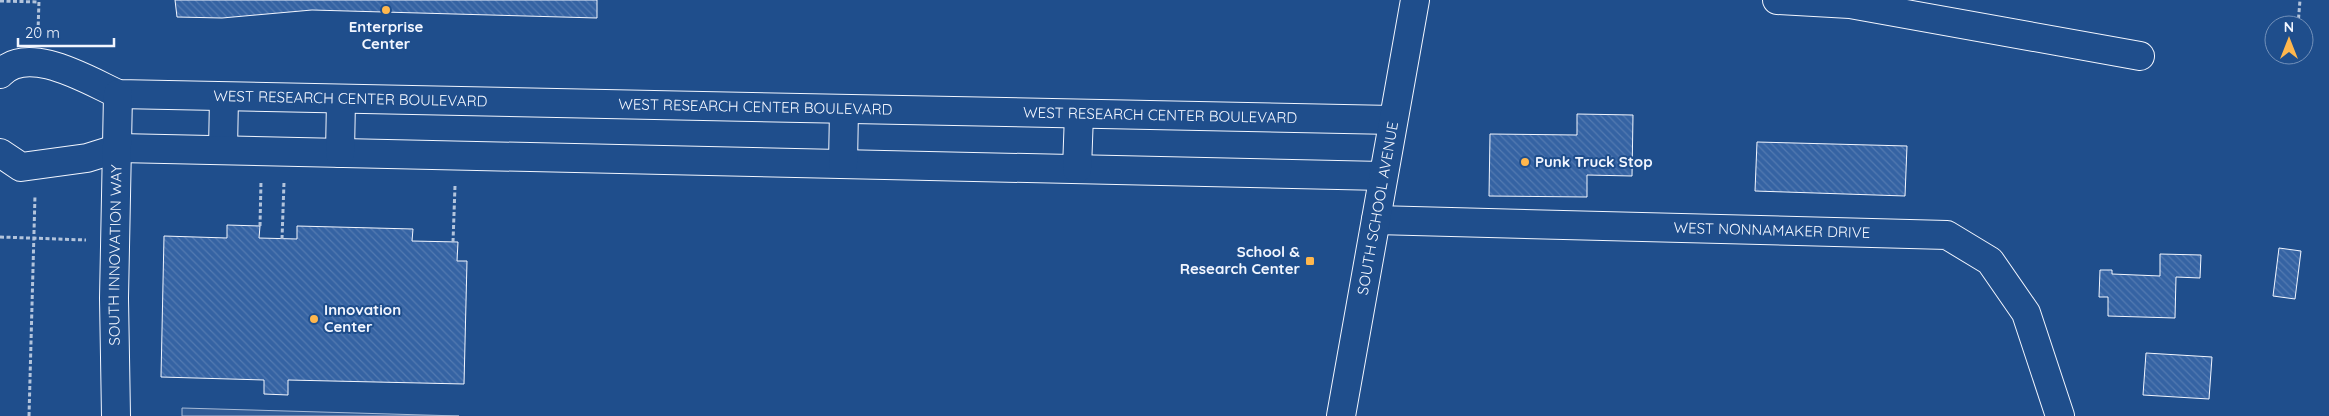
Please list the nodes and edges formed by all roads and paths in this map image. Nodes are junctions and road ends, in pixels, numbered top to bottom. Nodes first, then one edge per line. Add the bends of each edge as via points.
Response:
1 (1415, 0) edge
2 (1777, 0) edge
3 (2300, 0) edge
4 (0, 1) edge
5 (39, 1) edge
6 (2299, 15) edge
7 (38, 29) dead end
8 (2140, 56) dead end
9 (0, 74) edge
10 (118, 94) junction
11 (224, 97) junction
12 (341, 99) junction
13 (844, 109) junction
14 (1079, 114) junction
15 (1393, 120) junction
16 (118, 148) junction
17 (223, 150) junction
18 (0, 153) edge
19 (340, 153) junction
20 (843, 164) junction
21 (1077, 169) junction
22 (262, 173) dead end
23 (285, 174) dead end
24 (1383, 176) junction
25 (455, 179) dead end
26 (36, 187) dead end
27 (1376, 220) junction
28 (260, 226) dead end
29 (0, 237) edge
30 (34, 238) junction
31 (282, 239) dead end
32 (116, 241) junction
33 (453, 242) dead end
34 (29, 416) edge
35 (116, 416) edge
36 (1341, 416) edge
37 (2060, 416) edge

1 - 15 street, SOUTH SCHOOL AVENUE
2 - 8 street via 1850,4
3 - 6 path
4 - 5 path
5 - 7 path
9 - 10 street via 27,61 61,67
10 - 11 street, WEST RESEARCH CENTER BOULEVARD
10 - 16 street, SOUTH INNOVATION WAY
11 - 12 street, WEST RESEARCH CENTER BOULEVARD
11 - 17 street
12 - 13 street, WEST RESEARCH CENTER BOULEVARD
12 - 19 street
13 - 14 street, WEST RESEARCH CENTER BOULEVARD
13 - 20 street
14 - 15 street, WEST RESEARCH CENTER BOULEVARD
14 - 21 street
15 - 24 street, SOUTH SCHOOL AVENUE
16 - 17 street
16 - 18 street via 87,158 22,167
16 - 32 street, SOUTH INNOVATION WAY
17 - 19 street
19 - 20 street
20 - 21 street
21 - 24 street
22 - 28 path
23 - 31 path
24 - 27 street, SOUTH SCHOOL AVENUE
25 - 33 path
26 - 30 path
27 - 36 street, SOUTH SCHOOL AVENUE
27 - 37 street, WEST NONNAMAKER DRIVE via 1947,235 1990,261 2026,312
29 - 30 path
30 - 32 path
30 - 34 path
32 - 35 street, SOUTH INNOVATION WAY

